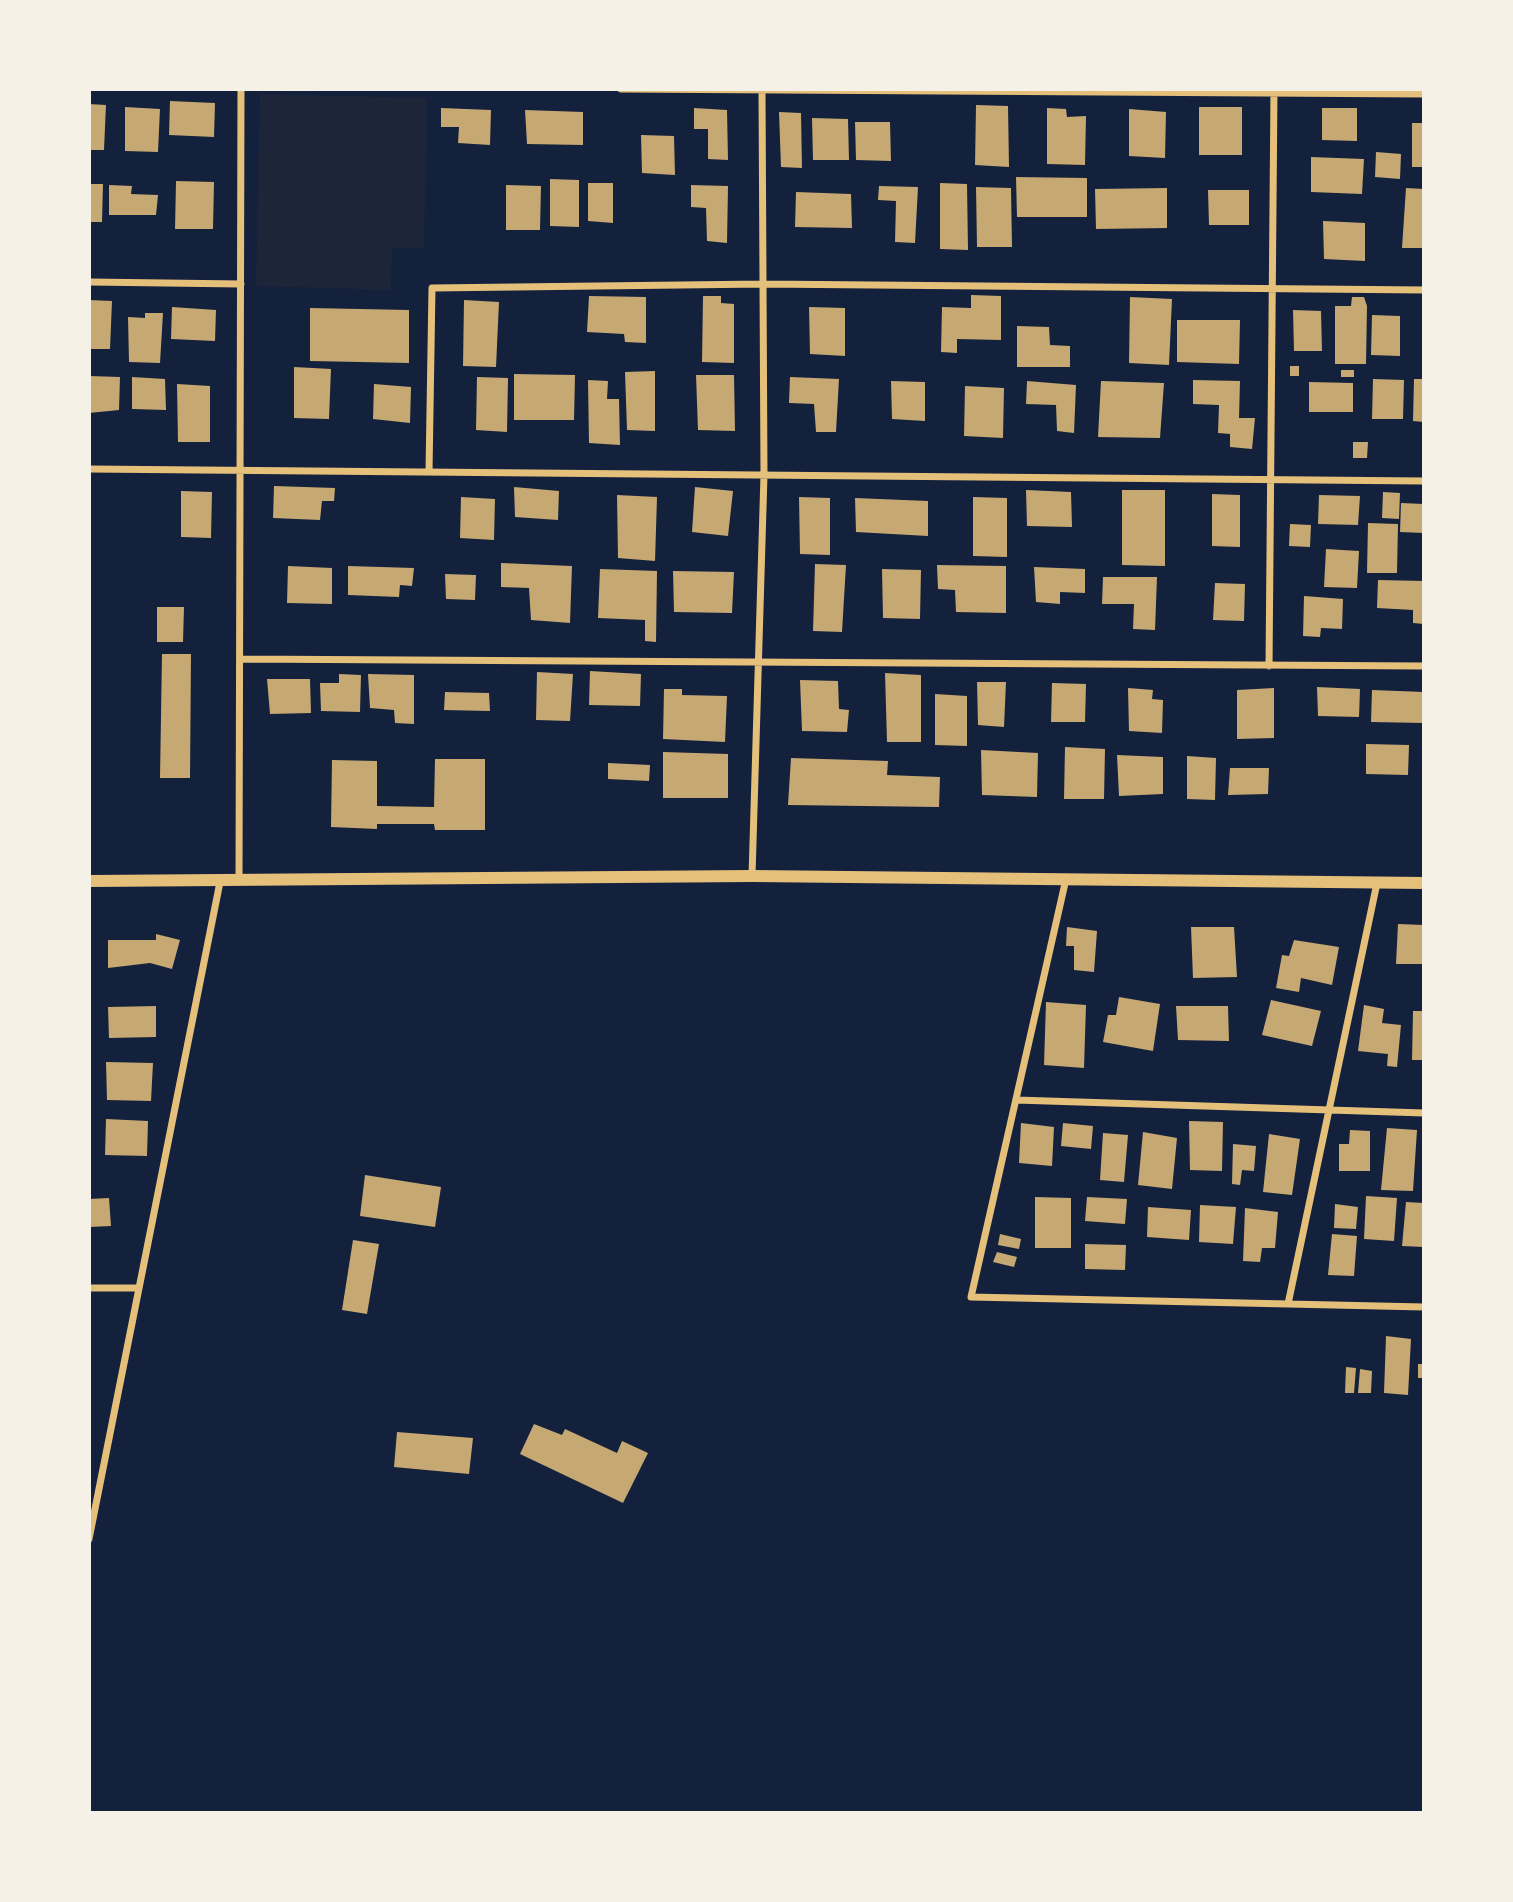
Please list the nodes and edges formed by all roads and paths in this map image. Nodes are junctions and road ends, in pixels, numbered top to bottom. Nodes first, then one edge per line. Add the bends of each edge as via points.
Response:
1 (241, 89) edge
2 (621, 89) edge
3 (762, 90) edge
4 (1274, 91) edge
5 (1424, 94) edge
6 (89, 282) edge
7 (241, 284) junction
8 (763, 284) junction
9 (1272, 288) junction
10 (1424, 290) edge
11 (89, 470) edge
12 (240, 471) junction
13 (429, 472) junction
14 (764, 475) junction
15 (1270, 480) junction
16 (1424, 481) edge
17 (240, 659) junction
18 (758, 663) junction
19 (1269, 666) junction
20 (1424, 666) edge
21 (752, 876) junction
22 (1066, 878) junction
23 (89, 881) edge
24 (239, 881) junction
25 (220, 882) junction
26 (1377, 883) junction
27 (1424, 883) edge
28 (1016, 1100) junction
29 (1330, 1111) junction
30 (1424, 1113) edge
31 (89, 1288) edge
32 (139, 1288) junction
33 (1288, 1304) junction
34 (1424, 1307) edge
35 (89, 1483) edge
36 (100, 1483) junction
37 (89, 1539) edge

1 - 7 street
2 - 3 street
3 - 4 street
3 - 8 street
4 - 5 street
4 - 9 street
6 - 7 street
7 - 12 street
8 - 9 street
8 - 13 street via 432,288
8 - 14 street
9 - 10 street
9 - 15 street
11 - 12 street
12 - 13 street
12 - 17 street
13 - 14 street
14 - 15 street
14 - 18 street
15 - 16 street
15 - 19 street
17 - 18 street
17 - 24 street
18 - 19 street
18 - 21 street
19 - 20 street
21 - 22 street
21 - 24 street
22 - 26 street
22 - 28 street
23 - 25 street
24 - 25 street
25 - 32 street
26 - 27 street
26 - 29 street
28 - 29 street
28 - 33 street via 971,1297
29 - 30 street
29 - 33 street
31 - 32 street
32 - 36 street
33 - 34 street
35 - 36 street
36 - 37 street

